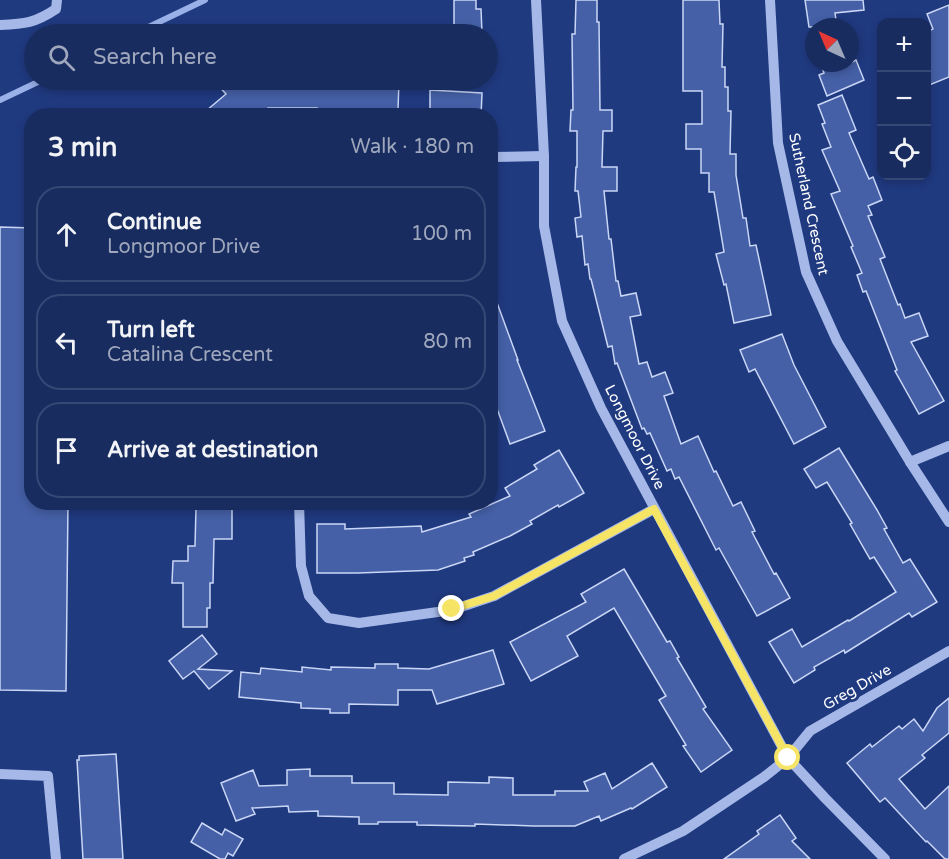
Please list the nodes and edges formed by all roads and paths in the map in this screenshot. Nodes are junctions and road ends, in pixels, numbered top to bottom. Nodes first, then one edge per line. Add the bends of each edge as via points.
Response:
1 (57, 0) edge
2 (536, 0) edge
3 (770, 0) edge
4 (0, 25) edge
5 (544, 156) junction
6 (498, 157) edge
7 (949, 446) edge
8 (910, 462) junction
9 (654, 509) junction
10 (299, 510) edge
11 (949, 522) edge
12 (949, 651) edge
13 (788, 758) junction
14 (0, 774) edge
15 (56, 859) edge
16 (624, 859) edge
17 (885, 859) edge

1 - 4 street via 56,9 41,19
2 - 5 street, Longmoor Drive
3 - 8 street, Sutherland Crescent via 778,143 806,272 837,341
5 - 6 street
5 - 9 street, Longmoor Drive via 544,226 562,321 601,408
7 - 8 street
8 - 11 street, Sutherland Crescent
9 - 10 street via 494,596 452,609 359,623 328,618 309,596 301,566
9 - 13 street, Longmoor Drive
12 - 13 street, Greg Drive via 810,731
13 - 16 street, Greg Drive via 683,831
13 - 17 street, Longmoor Drive
14 - 15 street via 48,776

